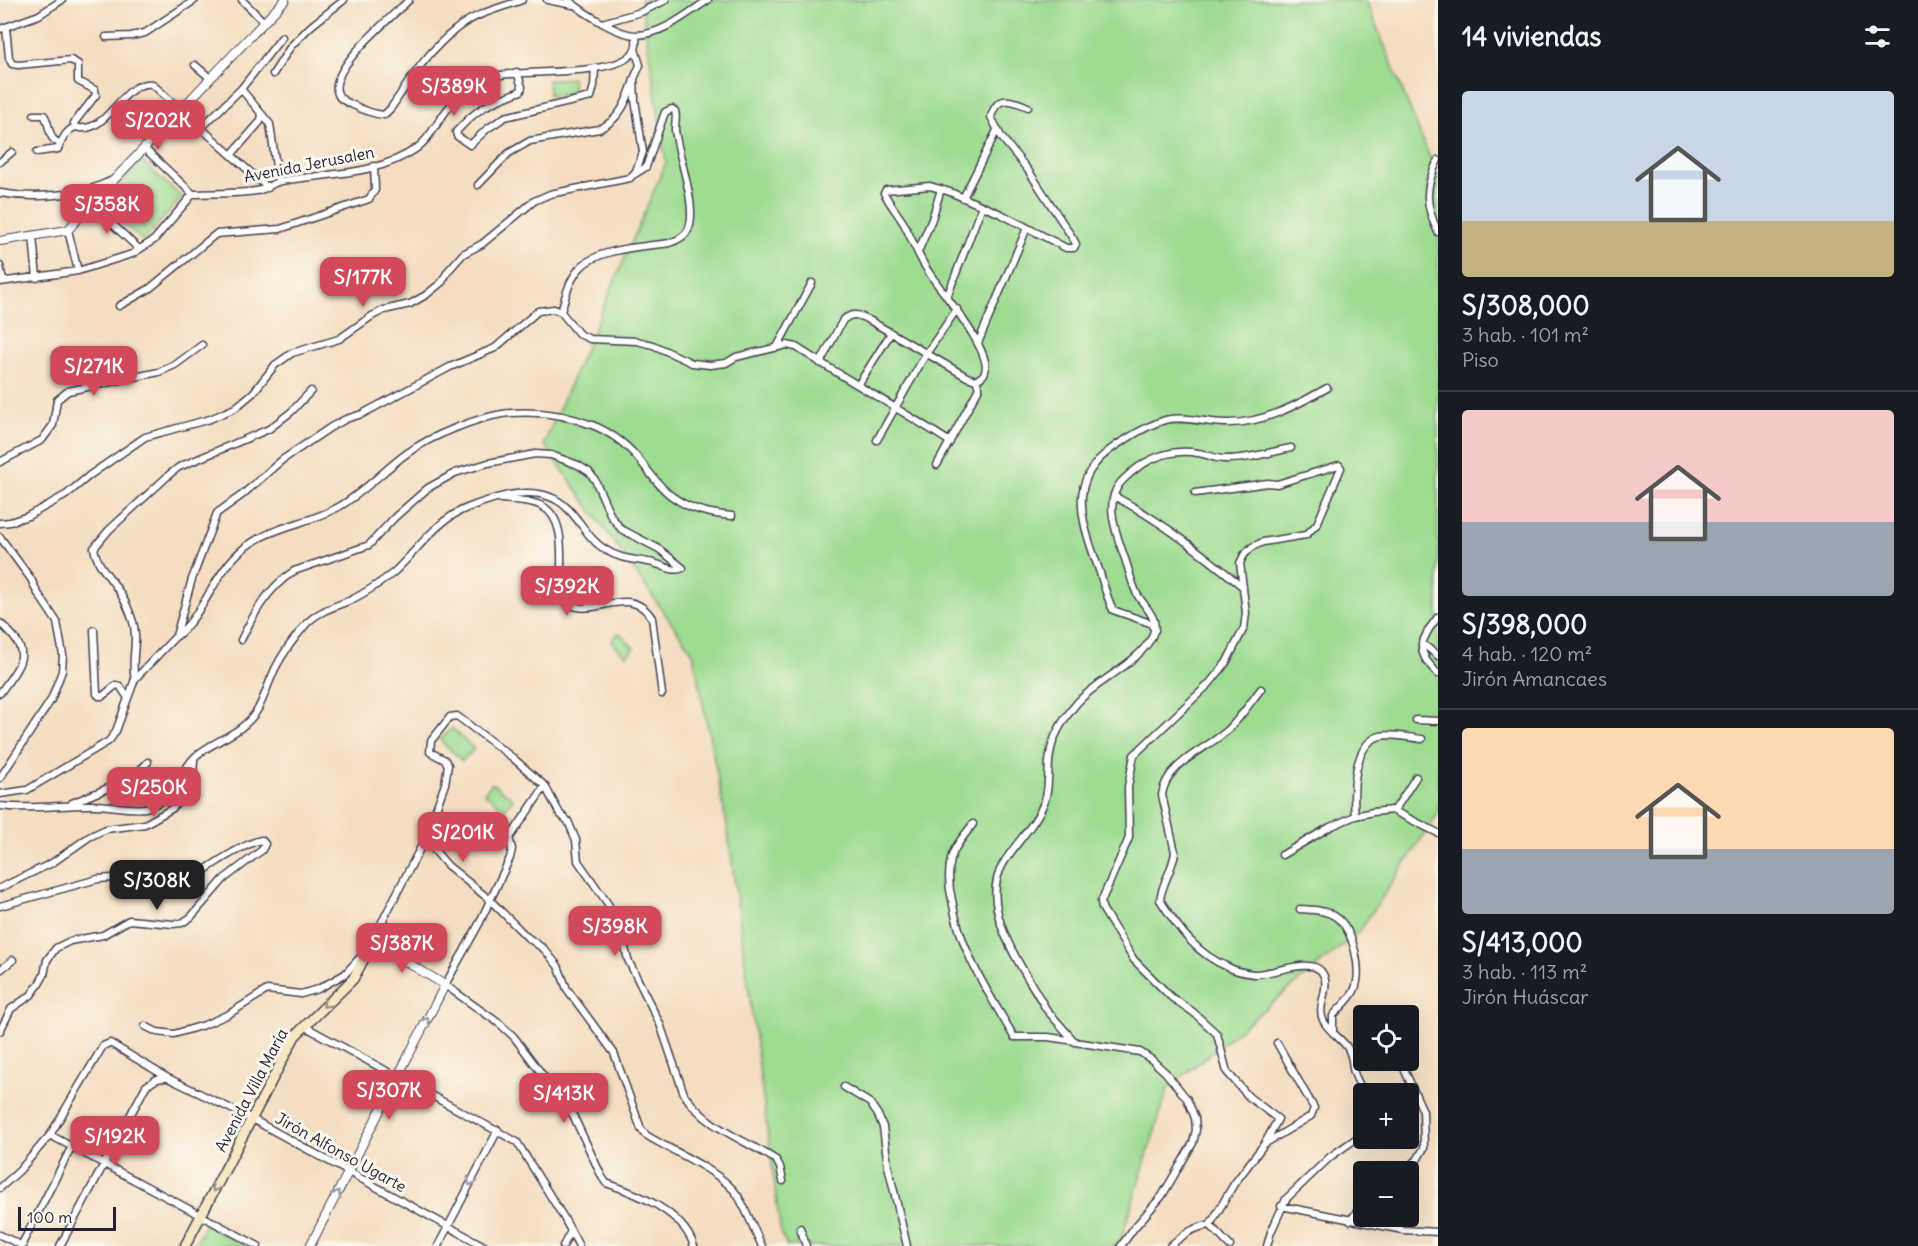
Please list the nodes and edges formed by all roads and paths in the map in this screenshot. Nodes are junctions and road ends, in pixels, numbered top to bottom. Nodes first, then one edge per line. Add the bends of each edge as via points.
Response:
1 (62, 0) edge
2 (195, 0) edge
3 (242, 0) edge
4 (285, 0) edge
5 (344, 0) edge
6 (409, 0) edge
7 (522, 0) edge
8 (547, 0) edge
9 (568, 0) edge
10 (666, 0) edge
11 (708, 0) edge
12 (574, 5) junction
13 (263, 21) junction
14 (602, 23) junction
15 (3, 28) edge
16 (636, 36) junction
17 (106, 37) dead end
18 (282, 37) dead end
19 (636, 49) junction
20 (195, 64) dead end
21 (595, 68) junction
22 (517, 72) junction
23 (273, 75) dead end
24 (210, 78) junction
25 (634, 79) junction
26 (241, 88) junction
27 (1028, 107) dead end
28 (180, 110) junction
29 (34, 115) dead end
30 (262, 116) junction
31 (75, 127) junction
32 (201, 128) junction
33 (997, 130) junction
34 (61, 143) junction
35 (144, 147) junction
36 (12, 152) dead end
37 (37, 152) dead end
38 (231, 155) junction
39 (1438, 160) edge
40 (0, 162) edge
41 (374, 166) junction
42 (630, 178) junction
43 (114, 179) junction
44 (278, 181) junction
45 (478, 185) dead end
46 (268, 188) junction
47 (941, 189) junction
48 (0, 193) edge
49 (193, 194) junction
50 (963, 198) junction
51 (91, 204) junction
52 (982, 206) junction
53 (1027, 228) junction
54 (68, 230) junction
55 (1438, 232) edge
56 (33, 236) junction
57 (0, 241) edge
58 (139, 249) junction
59 (918, 253) junction
60 (0, 266) edge
61 (78, 271) junction
62 (37, 278) junction
63 (1, 282) edge
64 (812, 283) dead end
65 (947, 297) junction
66 (119, 306) dead end
67 (957, 309) junction
68 (561, 312) junction
69 (891, 333) junction
70 (978, 343) junction
71 (202, 345) dead end
72 (777, 347) junction
73 (926, 354) junction
74 (820, 363) junction
75 (976, 380) junction
76 (858, 386) junction
77 (1327, 388) dead end
78 (311, 391) dead end
79 (896, 406) junction
80 (878, 440) dead end
81 (950, 442) junction
82 (1291, 448) dead end
83 (0, 462) edge
84 (938, 465) dead end
85 (1195, 492) dead end
86 (1114, 496) junction
87 (497, 498) junction
88 (732, 516) dead end
89 (0, 523) edge
90 (0, 537) edge
91 (1244, 587) junction
92 (1438, 617) edge
93 (0, 623) edge
94 (94, 630) dead end
95 (1155, 630) junction
96 (176, 636) junction
97 (241, 640) dead end
98 (1422, 643) junction
99 (1438, 656) edge
100 (1438, 674) edge
101 (135, 679) junction
102 (1261, 688) dead end
103 (0, 693) edge
104 (662, 694) dead end
105 (128, 698) junction
106 (1416, 720) dead end
107 (1438, 721) edge
108 (1422, 739) dead end
109 (195, 757) junction
110 (148, 762) dead end
111 (1416, 777) dead end
112 (0, 778) edge
113 (545, 786) junction
114 (0, 794) edge
115 (66, 805) junction
116 (0, 806) edge
117 (1394, 811) junction
118 (1355, 816) junction
119 (505, 822) dead end
120 (973, 824) dead end
121 (1438, 833) edge
122 (425, 839) junction
123 (509, 839) junction
124 (1282, 855) dead end
125 (0, 888) edge
126 (490, 900) junction
127 (0, 906) edge
128 (1300, 909) dead end
129 (373, 942) junction
130 (13, 960) dead end
131 (0, 970) edge
132 (445, 985) junction
133 (145, 1026) dead end
134 (304, 1026) junction
135 (0, 1031) edge
136 (1333, 1033) junction
137 (1075, 1042) junction
138 (1277, 1043) dead end
139 (1405, 1071) edge
140 (398, 1077) junction
141 (168, 1078) junction
142 (1359, 1083) edge
143 (843, 1087) dead end
144 (252, 1119) junction
145 (498, 1130) junction
146 (50, 1135) junction
147 (1353, 1141) edge
148 (1265, 1143) junction
149 (71, 1148) junction
150 (1417, 1161) edge
151 (103, 1164) junction
152 (349, 1171) junction
153 (783, 1181) dead end
154 (0, 1188) edge
155 (1281, 1206) junction
156 (201, 1215) junction
157 (1353, 1217) edge
158 (1350, 1221) junction
159 (448, 1226) junction
160 (1210, 1226) junction
161 (800, 1228) dead end
162 (571, 1231) junction
163 (1438, 1232) edge
164 (0, 1234) edge
165 (22, 1246) edge
166 (60, 1246) edge
167 (185, 1246) edge
168 (258, 1246) edge
169 (310, 1246) edge
170 (438, 1246) edge
171 (484, 1246) edge
172 (563, 1246) edge
173 (579, 1246) edge
174 (694, 1246) edge
175 (762, 1246) edge
176 (806, 1246) edge
177 (907, 1246) edge
178 (1121, 1246) edge
179 (1170, 1246) edge
180 (1227, 1246) edge
181 (1267, 1246) edge

1 - 15 street via 39,15
2 - 17 street via 145,33
3 - 13 street
4 - 13 street
5 - 23 street via 291,46
6 - 7 street via 365,40 343,70 337,85 342,99 384,115 426,57 456,28
8 - 12 street
9 - 12 street
10 - 14 street
11 - 16 street via 663,27
12 - 14 street
13 - 24 street
14 - 16 street
15 - 31 street via 12,64 76,62 78,81 95,90 96,95 77,117
16 - 19 street
18 - 26 street
19 - 21 street, Avenida Jerusalen via 622,61
19 - 25 street via 640,65
20 - 24 street
21 - 22 street, Avenida Jerusalen
21 - 22 street via 591,97 505,117 467,145 456,132 484,106 521,91
22 - 41 street, Avenida Jerusalen via 494,76 472,88 451,106 416,148
24 - 28 street
25 - 42 street via 644,152
25 - 45 street via 618,117 609,125 530,141 509,153
26 - 30 street
26 - 32 street
27 - 33 street via 1013,100 1000,102 991,117
28 - 31 street via 148,83 126,94 99,122
28 - 32 street
28 - 35 street
29 - 34 street via 44,116 52,138
30 - 38 street
30 - 44 street via 270,124
31 - 34 street
32 - 38 street
33 - 50 street
33 - 53 street via 1076,244 1066,248
34 - 37 street via 54,151
35 - 43 street
35 - 49 street
36 - 40 street
38 - 46 street
39 - 55 street via 1427,194
41 - 44 street, Avenida Jerusalen via 349,173
41 - 66 street via 375,190 369,199 280,229 216,234 149,289
42 - 68 street via 646,167 665,112 672,109 688,188 688,230 669,243 600,255 588,261 569,285
42 - 89 street via 550,194 534,201 482,244 463,254 442,282 426,295 372,316 339,339 292,353 275,365 235,408 146,437 66,495 28,516
43 - 48 street via 88,190 22,197
43 - 51 street
44 - 46 street, Avenida Jerusalen
46 - 49 street, Avenida Jerusalen
47 - 50 street
47 - 59 street
47 - 59 street via 898,188 884,193
49 - 58 street via 154,240
50 - 52 street
51 - 54 street
51 - 58 street
52 - 53 street
52 - 65 street
53 - 70 street
54 - 56 street
54 - 61 street
56 - 57 street
56 - 62 street
58 - 61 street
59 - 65 street
60 - 63 street
61 - 62 street
62 - 63 street
64 - 72 street
65 - 67 street
67 - 70 street
67 - 73 street
68 - 72 street via 579,334 590,339 645,343 692,363 726,363
68 - 96 street via 538,311 495,348 332,427 221,508 192,579
69 - 73 street
69 - 74 street via 856,314 849,315
69 - 76 street
70 - 75 street via 985,370
71 - 83 street via 159,372 68,391 57,400 53,425 42,440
72 - 74 street via 796,347
73 - 75 street
73 - 79 street
74 - 76 street
75 - 81 street via 979,388
76 - 79 street
77 - 95 street via 1264,418 1230,423 1167,420 1120,442 1097,460 1083,490 1084,528 1113,610 1150,623
78 - 101 street via 269,429 179,467 94,548 97,561 128,606 135,626
79 - 80 street
79 - 81 street
81 - 84 street
82 - 86 street via 1225,459 1195,452 1166,453 1123,480
85 - 91 street via 1277,484 1341,466 1312,530 1301,536 1263,542 1244,555 1240,563
86 - 91 street via 1186,540
86 - 95 street via 1116,535
87 - 97 street via 536,493 552,498 566,506 604,549 626,560 683,568 617,525 589,472 552,455 535,454 455,473 428,488 369,545 294,571 257,608
87 - 104 street via 542,506 551,513 558,524 562,593 567,603 581,608 620,601 648,612
87 - 109 street via 465,508 443,522 393,573 310,620 293,638 257,710 241,728
88 - 96 street via 709,514 671,496 634,453 592,425 535,412 509,413 438,435 408,453 341,506 266,534 242,549 186,628
90 - 112 street via 57,622 63,655 62,671 51,700
91 - 148 street via 1244,628 1226,663 1134,754 1128,787 1129,838 1101,902 1129,953 1171,997 1210,1026 1217,1034 1227,1072 1249,1097 1277,1118 1279,1121
92 - 98 street
93 - 103 street via 21,646 21,661
94 - 105 street via 97,694 104,696 116,685
95 - 137 street via 1140,653 1098,683 1068,714 1050,752 1044,802 996,876 996,908 1009,942 1046,1009
96 - 101 street
98 - 99 street
98 - 100 street via 1424,657
101 - 105 street
102 - 136 street via 1239,719 1175,769 1163,788 1175,852 1160,900 1192,944 1227,967 1256,974 1315,966 1326,982 1323,1021
105 - 114 street via 109,741 27,790
106 - 107 street
108 - 118 street via 1383,735 1373,740 1357,764
109 - 115 street via 171,794 153,806
109 - 125 street via 187,790 173,808 145,824 106,829
110 - 115 street via 132,778
111 - 117 street
113 - 122 street, Avenida Villa María via 513,758 454,716 450,717 430,743 430,752 448,765
113 - 123 street
113 - 153 street via 568,821 580,865 608,904 621,931 628,960 660,1024 684,1094 714,1125 776,1160
115 - 116 street
117 - 118 street
117 - 121 street
118 - 124 street
119 - 123 street
120 - 137 street via 955,849 950,892 960,938 973,967 1014,1037
122 - 126 street via 447,865
122 - 129 street, Avenida Villa María
123 - 126 street via 510,858
126 - 132 street
126 - 175 street via 558,966 567,989 615,1053 641,1129 726,1183 737,1195
127 - 135 street via 98,879 114,878 178,891 255,841 265,844 182,923 129,920 103,934 56,948 47,960 39,984 11,1009
128 - 136 street via 1323,911 1337,918 1354,947 1356,985 1333,1016
129 - 132 street
129 - 133 street via 345,974 318,989 301,994 267,990 229,1014 185,1032 165,1034
129 -> 134 main road, Avenida Villa María via 353,979
130 - 131 street
140 -> 132 street
132 - 174 street via 514,1037 573,1115 606,1182 667,1213 691,1237
134 - 140 street
134 - 144 main road, Avenida Villa María
136 - 142 street via 1349,1048
137 - 178 street via 1140,1052 1166,1073 1187,1099 1195,1118 1193,1143 1161,1196
138 - 148 street via 1314,1108 1311,1116
139 - 150 street via 1423,1111 1424,1148
140 - 145 street
140 - 152 street
141 - 144 street, Jirón Alfonso Ugarte
141 - 146 street, Jirón Alfonso Ugarte via 110,1043 102,1046
141 - 151 street via 146,1086
143 - 177 street via 870,1103 883,1127
144 - 152 street, Jirón Alfonso Ugarte
144 -> 156 main road, Avenida Villa María
145 -> 159 street
145 - 162 street via 516,1142
146 - 149 street
146 - 154 street
147 - 155 street via 1330,1157
148 - 160 street via 1234,1184
149 - 151 street
149 - 165 street
151 - 156 street
151 - 166 street
152 - 159 street, Jirón Alfonso Ugarte
169 -> 152 street
155 - 158 street
155 - 181 street
156 - 167 main road, Avenida Villa María
156 - 168 street
157 - 158 street
158 - 163 street
159 - 170 street
159 - 171 street, Jirón Alfonso Ugarte
160 - 179 street via 1194,1228
160 - 180 street
161 - 176 street
162 - 172 street
162 - 173 street
164 - 165 street

